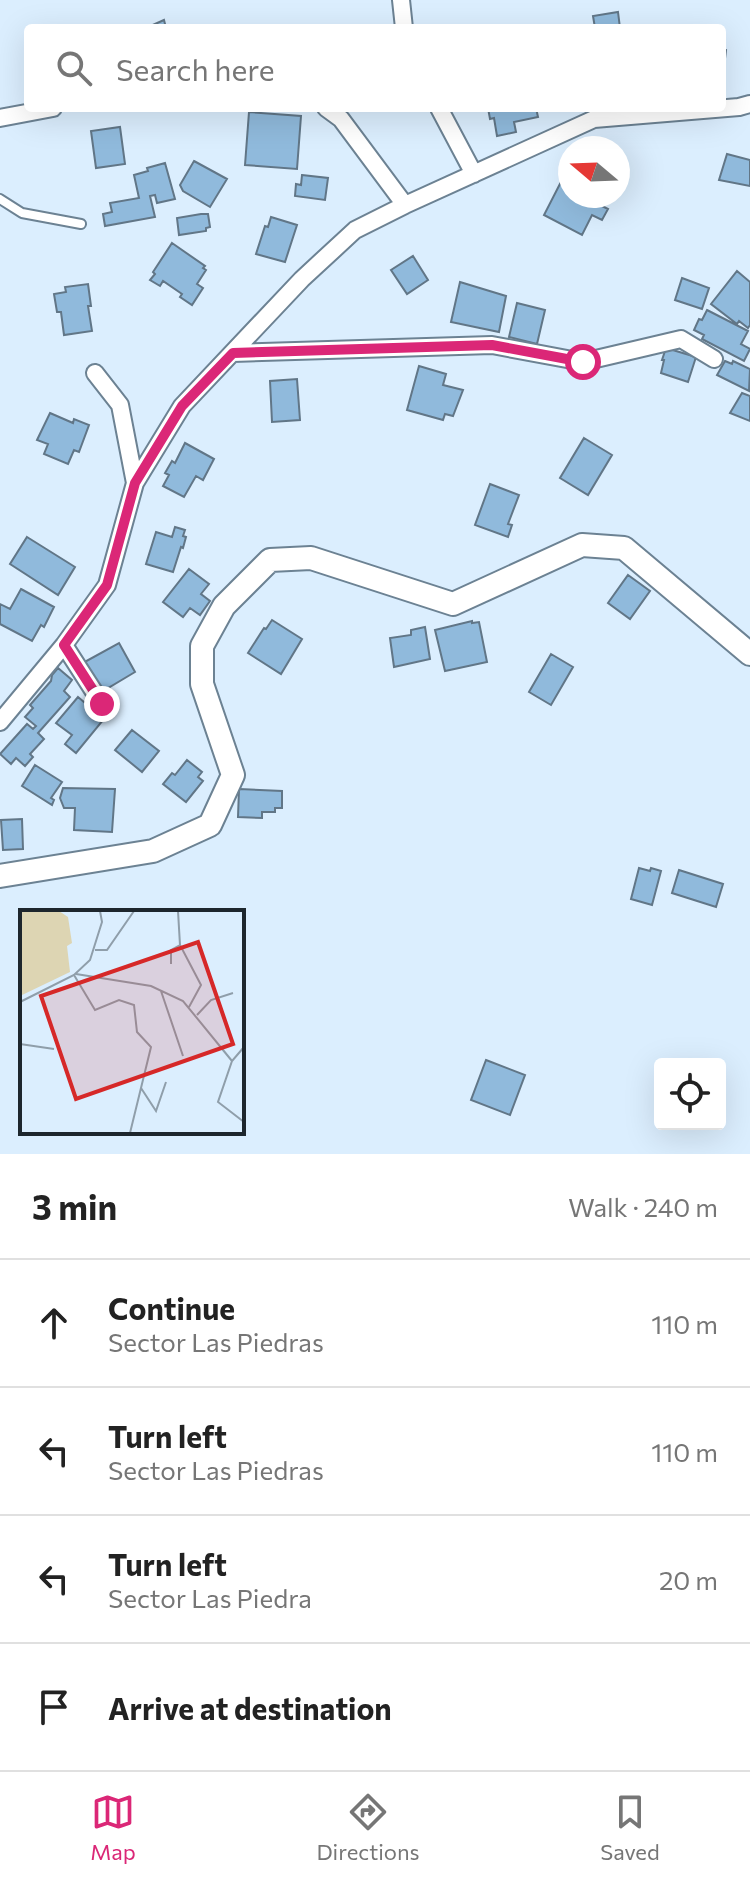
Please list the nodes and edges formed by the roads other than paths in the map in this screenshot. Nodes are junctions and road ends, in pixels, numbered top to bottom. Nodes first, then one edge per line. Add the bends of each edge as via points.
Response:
1 (401, 0) edge
2 (404, 24) edge
3 (750, 104) edge
4 (726, 108) edge
5 (32, 112) edge
6 (331, 112) edge
7 (441, 112) edge
8 (679, 112) edge
9 (0, 118) edge
10 (474, 174) junction
11 (0, 199) edge
12 (405, 205) junction
13 (81, 224) dead end
14 (233, 353) junction
15 (714, 359) dead end
16 (95, 373) dead end
17 (135, 483) junction
18 (64, 645) junction
19 (750, 654) edge
20 (102, 704) dead end
21 (0, 722) edge
22 (0, 876) edge

1 - 2 street
3 - 4 street
5 - 9 street
6 - 12 street
7 - 10 street
8 - 10 street via 594,119
10 - 12 street
11 - 13 lane via 22,213
12 - 14 street via 355,230
14 - 15 street via 492,345 583,362 681,339
14 - 17 street via 182,406
16 - 17 street via 120,405
17 - 18 street via 107,585
18 - 20 street
18 - 21 street
19 - 22 street via 624,548 582,545 453,604 311,558 270,560 224,606 202,646 202,684 233,775 210,825 153,851

